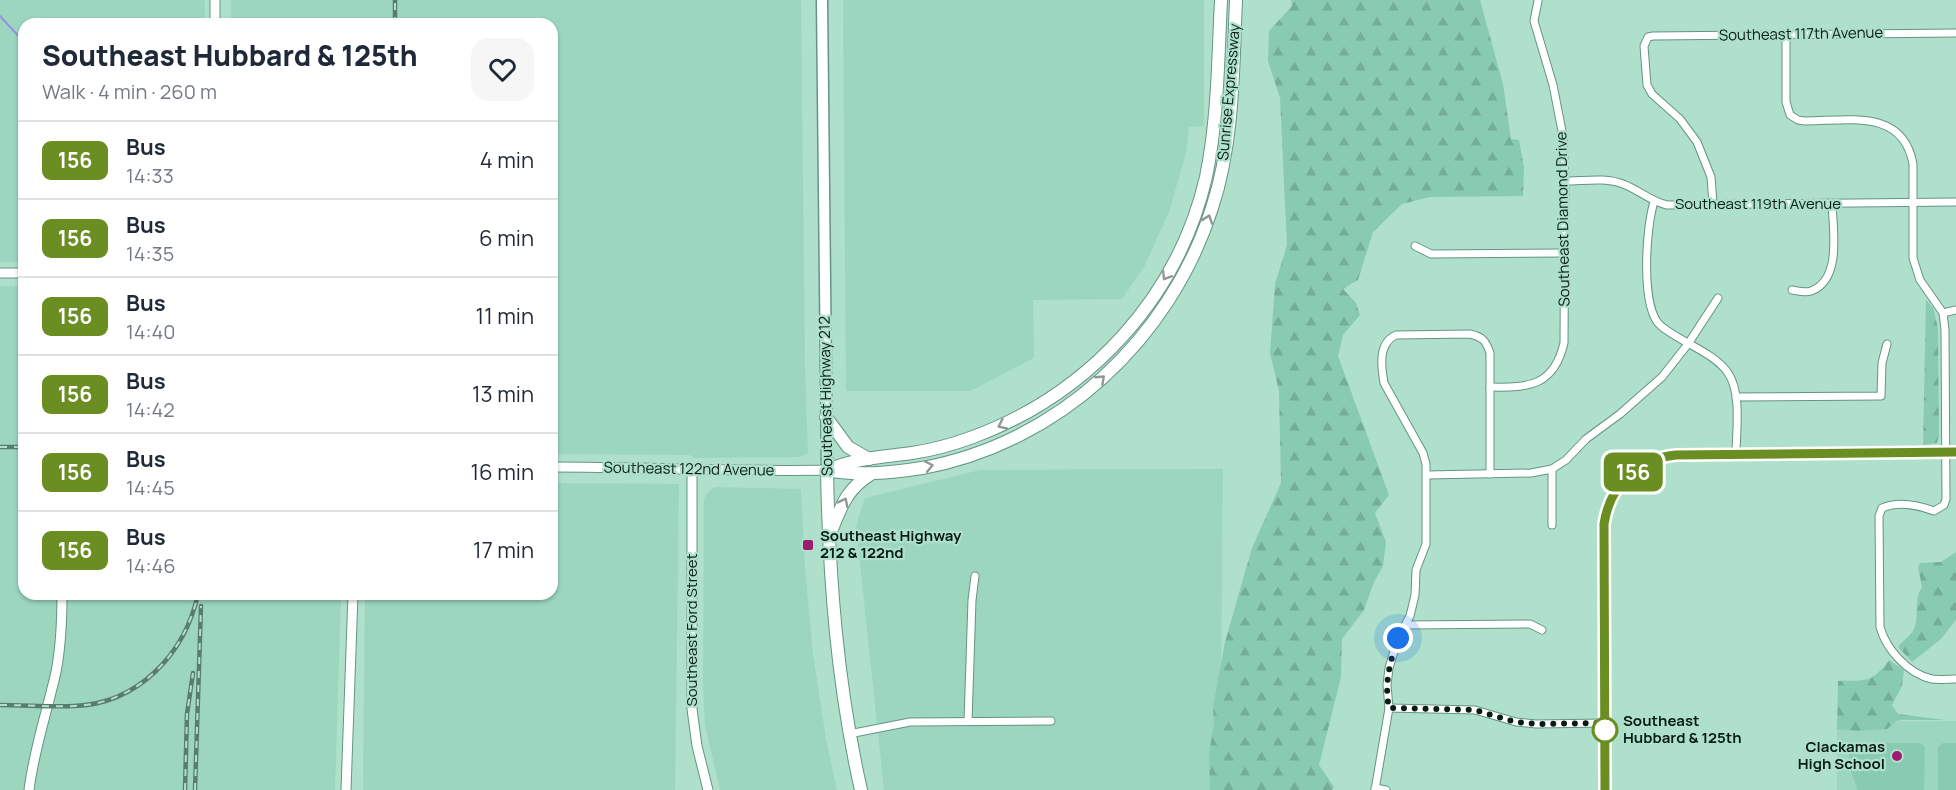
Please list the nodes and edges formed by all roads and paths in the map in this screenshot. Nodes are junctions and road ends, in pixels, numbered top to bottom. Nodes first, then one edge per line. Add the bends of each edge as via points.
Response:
1 (215, 0) edge
2 (822, 0) edge
3 (1221, 0) edge
4 (1236, 0) edge
5 (1538, 1) edge
6 (215, 18) edge
7 (1956, 33) edge
8 (1786, 34) junction
9 (1565, 181) junction
10 (1654, 202) junction
11 (1913, 202) junction
12 (1956, 202) edge
13 (1713, 204) junction
14 (1832, 204) junction
15 (1415, 246) dead end
16 (1565, 253) junction
17 (0, 273) edge
18 (18, 273) edge
19 (1792, 291) dead end
20 (1718, 298) dead end
21 (1956, 310) edge
22 (1943, 314) junction
23 (1688, 344) junction
24 (1887, 344) dead end
25 (1490, 387) junction
26 (1736, 397) junction
27 (826, 417) junction
28 (1945, 452) junction
29 (1956, 452) edge
30 (1736, 454) junction
31 (869, 459) junction
32 (558, 467) edge
33 (692, 469) junction
34 (1552, 469) junction
35 (827, 470) junction
36 (871, 474) junction
37 (1490, 474) junction
38 (1427, 475) junction
39 (1552, 525) dead end
40 (829, 538) junction
41 (975, 576) dead end
42 (62, 600) edge
43 (353, 600) edge
44 (1406, 625) junction
45 (1542, 630) dead end
46 (1956, 679) edge
47 (1389, 708) junction
48 (968, 721) junction
49 (1051, 721) dead end
50 (1605, 723) junction
51 (849, 734) junction
52 (1375, 789) edge
53 (29, 790) edge
54 (346, 790) edge
55 (708, 790) edge
56 (861, 790) edge
57 (1386, 790) edge
58 (1605, 790) edge

1 - 6 main road
2 - 27 main road, Southeast Highway 212
3 -> 31 highway, Sunrise Expressway via 1215,114 1206,177 1181,247 1157,292 1135,322 1090,369 1046,402 1010,422 940,447
36 -> 4 highway, Sunrise Expressway via 950,462 1034,428 1094,386 1128,354 1166,306 1202,238 1221,177 1228,138
5 - 9 street, Southeast Diamond Drive via 1534,21 1559,111
7 - 8 street, Southeast 117th Avenue
8 - 11 street via 1786,102 1790,116 1805,121 1865,121 1891,126 1911,151
8 - 13 street, Southeast 117th Avenue via 1646,39 1647,85 1697,142 1711,177
9 - 10 street, Southeast 119th Avenue via 1615,181
9 - 16 street, Southeast Diamond Drive
10 - 13 street, Southeast 119th Avenue
10 - 23 street via 1648,221 1649,305 1659,325
11 - 12 street, Southeast 119th Avenue
11 - 14 street, Southeast 119th Avenue
11 - 22 street via 1916,269
13 - 14 street, Southeast 119th Avenue
14 - 19 street via 1834,256 1829,274 1809,292
15 - 16 street via 1431,254
16 - 25 street, Southeast Diamond Drive via 1564,343 1559,360 1537,383 1526,387
17 - 18 main road
20 - 23 street
21 - 22 street
22 - 28 street
23 - 26 street via 1729,374
23 - 34 street via 1651,388
24 - 26 street via 1881,396
25 - 37 street
25 - 38 street via 1490,353 1480,336 1396,334 1386,342 1382,353 1384,383 1423,453
26 - 30 street
27 - 31 highway via 848,447
27 - 35 main road, Southeast Highway 212
28 - 29 main road
28 - 30 main road
28 - 46 street via 1944,505 1934,511 1919,505 1882,507 1880,627 1890,648 1918,674 1933,679
30 - 50 main road via 1662,457 1631,473 1615,492 1604,524
31 - 35 highway, Sunrise Expressway
32 - 33 main road, Southeast 122nd Avenue
33 - 35 main road, Southeast 122nd Avenue
33 - 55 main road, Southeast Ford Street via 692,709
34 - 37 street
34 - 39 street
35 - 36 highway, Sunrise Expressway
35 - 40 highway, Southeast Highway 212
40 -> 36 highway via 852,487
37 - 38 street
38 - 44 street via 1426,544 1416,570 1415,595
40 - 51 highway, Southeast Highway 212 via 835,631
41 - 48 street
42 - 53 main road via 59,653 34,753
43 - 54 main road
44 - 45 street via 1530,624
44 - 47 street via 1389,668
47 - 50 street via 1475,710 1536,724
47 - 52 street
48 - 49 street
48 - 51 street via 910,722
50 - 58 main road
51 - 56 highway, Southeast Highway 212
52 - 57 street

